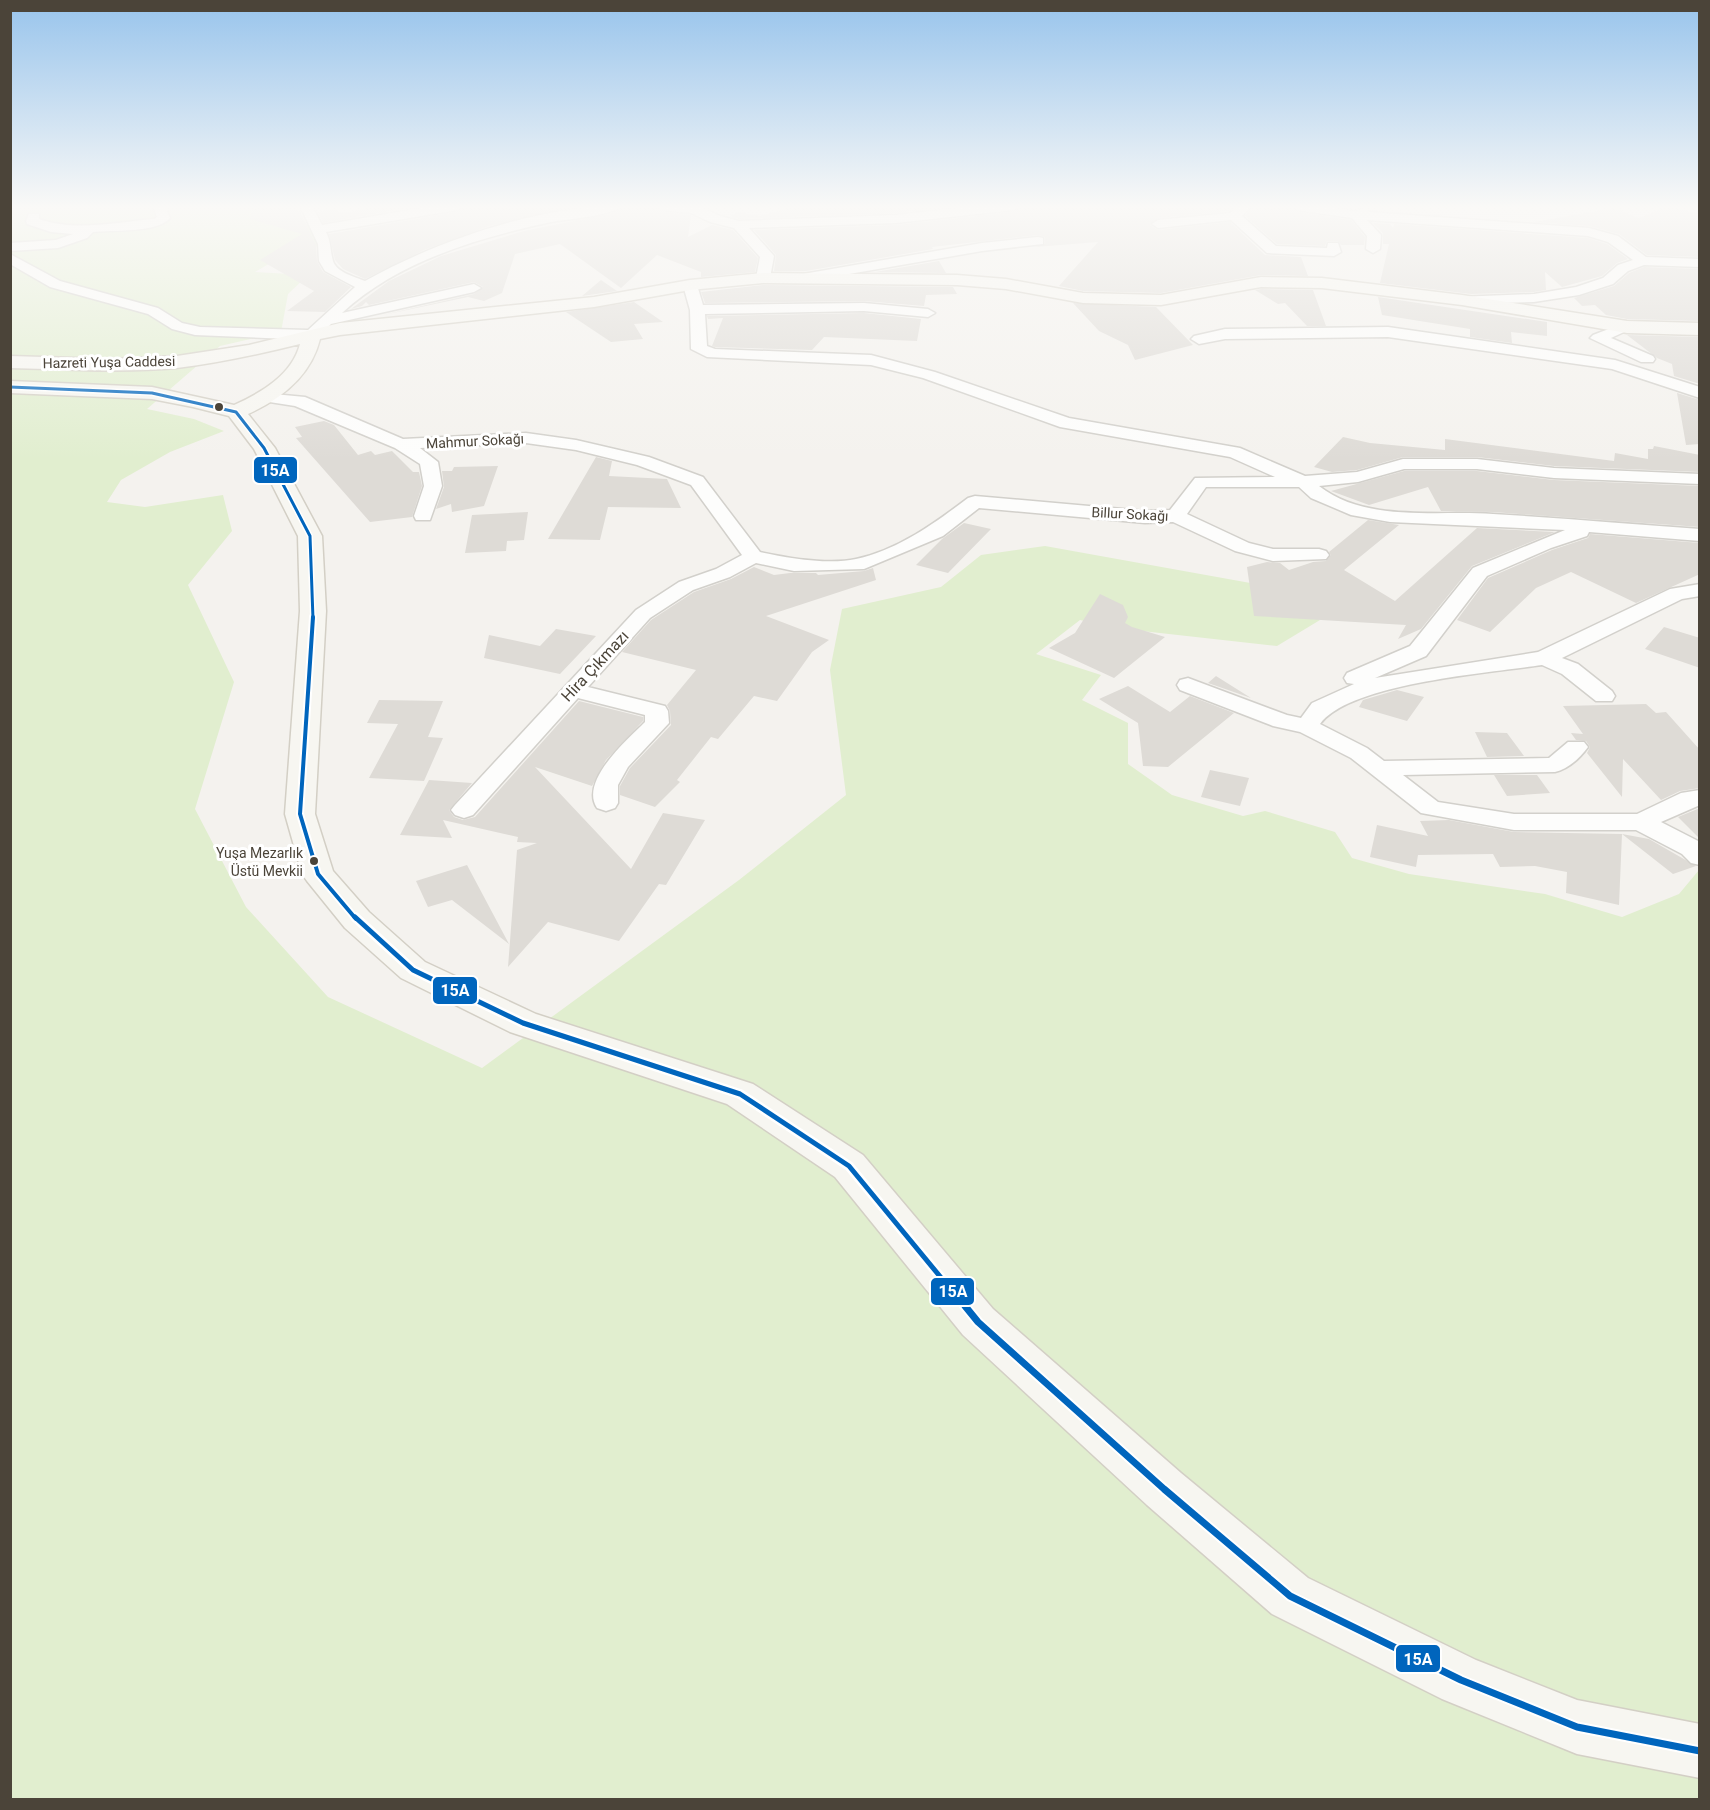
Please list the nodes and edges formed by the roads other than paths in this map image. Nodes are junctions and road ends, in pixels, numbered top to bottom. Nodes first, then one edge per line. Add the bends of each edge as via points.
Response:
1 (78, 290) edge
2 (362, 290) edge
3 (464, 290) edge
4 (659, 290) edge
5 (692, 290) edge
6 (1042, 290) edge
7 (1214, 290) edge
8 (1383, 290) edge
9 (1581, 290) edge
10 (1462, 300) junction
11 (697, 310) junction
12 (928, 313) dead end
13 (1628, 327) junction
14 (319, 328) junction
15 (1700, 329) edge
16 (1199, 339) dead end
17 (10, 362) edge
18 (1700, 382) edge
19 (10, 387) edge
20 (1700, 393) edge
21 (253, 404) junction
22 (401, 444) junction
23 (1700, 479) edge
24 (1304, 482) junction
25 (423, 516) dead end
26 (1176, 516) junction
27 (1606, 529) junction
28 (1700, 535) edge
29 (1319, 555) dead end
30 (753, 557) junction
31 (1700, 591) edge
32 (1544, 658) junction
33 (1188, 685) dead end
34 (572, 690) junction
35 (1604, 696) dead end
36 (1313, 717) junction
37 (1576, 747) dead end
38 (1380, 768) junction
39 (1700, 796) edge
40 (606, 803) dead end
41 (464, 810) dead end
42 (1641, 822) junction
43 (1700, 857) edge
44 (1700, 1751) edge

1 - 14 street via 153,311 177,326 200,332
2 - 14 street
3 - 14 street
4 - 14 street, Hazreti Yuşa Caddesi via 594,302
5 - 11 street
6 - 7 street, Hazreti Yuşa Caddesi via 1083,298 1161,300
8 - 10 street, Hazreti Yuşa Caddesi
9 - 10 street via 1534,298
10 - 13 street, Hazreti Yuşa Caddesi
11 - 12 street via 864,307
11 - 24 street via 699,349 713,354 871,360 929,375 1066,423 1234,452
13 - 15 street, Hazreti Yuşa Caddesi
13 - 18 street via 1598,339
14 - 17 street, Hazreti Yuşa Caddesi via 249,351 177,362
14 - 21 street via 293,375
16 - 20 street via 1225,334 1388,332 1615,365
19 - 21 street via 152,393
21 - 22 street, Mahmur Sokağı via 299,401
21 - 44 street via 264,448 310,536 313,611 300,814 318,874 357,920 413,970 523,1023 740,1094 849,1166 978,1322 1290,1596 1461,1680 1577,1727
22 - 25 street via 429,462 434,486
22 - 30 street, Mahmur Sokağı via 526,438 644,461 697,481
23 - 24 street via 1477,464 1404,464 1358,477
24 - 26 street, Billur Sokağı via 1201,482
24 - 27 street via 1318,494 1358,511 1390,516 1490,519
26 - 29 street via 1242,547 1273,555
26 - 30 street, Billur Sokağı via 1145,517 975,502 936,532 857,565 794,565
27 - 28 street
27 - 36 street via 1583,531 1544,544 1480,572 1418,651 1353,679
30 - 34 street, Hira Çıkmazı via 686,586 643,614
31 - 32 street via 1677,593
32 - 35 street via 1570,669
32 - 36 street via 1371,685
33 - 36 street via 1281,721
34 - 40 street via 657,711 657,723 618,764 606,784
34 - 41 street, Hira Çıkmazı
36 - 38 street
37 - 38 street via 1555,765
38 - 42 street via 1430,808 1514,822
39 - 42 street
42 - 43 street via 1691,848

